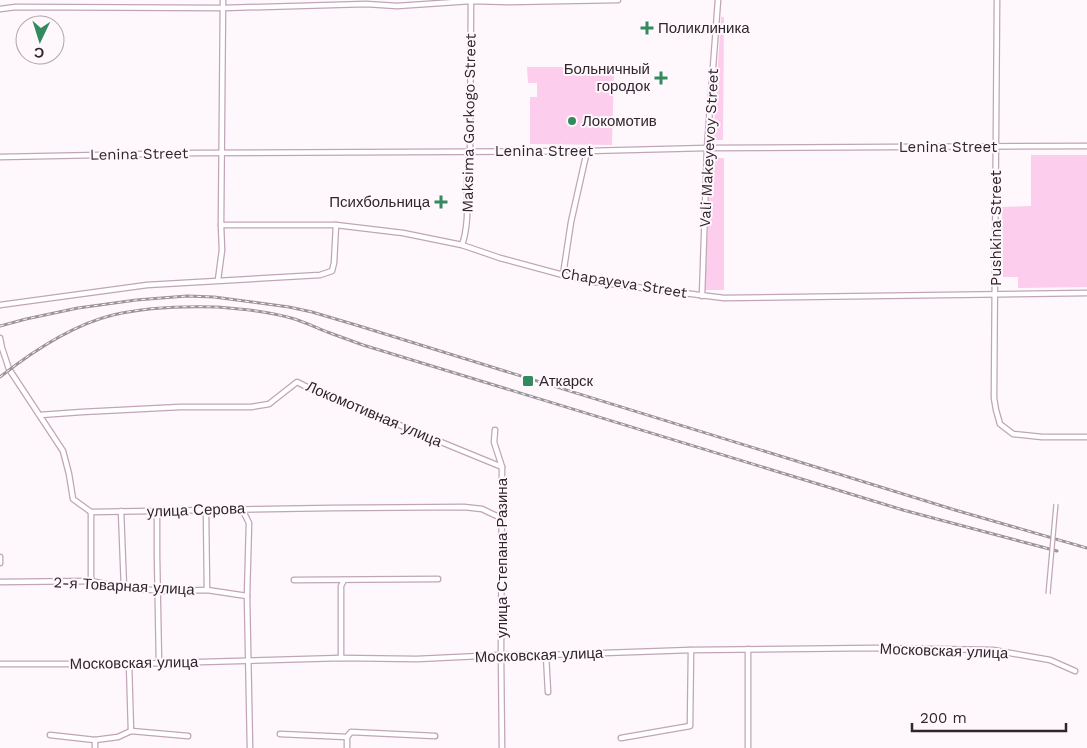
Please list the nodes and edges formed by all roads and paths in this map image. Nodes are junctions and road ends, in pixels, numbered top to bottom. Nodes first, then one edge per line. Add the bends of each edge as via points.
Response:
1 (224, 0) edge
2 (471, 0) edge
3 (618, 0) edge
4 (718, 0) edge
5 (997, 0) edge
6 (355, 3) edge
7 (223, 8) junction
8 (0, 9) edge
9 (997, 146) junction
10 (1087, 146) edge
11 (707, 148) junction
12 (470, 151) junction
13 (587, 151) junction
14 (222, 153) junction
15 (0, 157) edge
16 (221, 225) junction
17 (336, 225) junction
18 (462, 245) junction
19 (563, 275) junction
20 (218, 280) junction
21 (1087, 293) edge
22 (996, 294) junction
23 (702, 296) junction
24 (0, 305) edge
25 (0, 338) edge
26 (1, 349) edge
27 (40, 415) junction
28 (495, 430) dead end
29 (1087, 437) edge
30 (502, 467) junction
31 (1056, 504) dead end
32 (242, 509) junction
33 (206, 510) junction
34 (157, 511) junction
35 (91, 512) junction
36 (121, 512) junction
37 (501, 518) junction
38 (0, 557) edge
39 (0, 563) edge
40 (438, 579) dead end
41 (294, 580) dead end
42 (344, 580) junction
43 (91, 581) junction
44 (0, 582) edge
45 (124, 588) junction
46 (158, 590) junction
47 (207, 590) junction
48 (1048, 594) dead end
49 (247, 596) junction
50 (748, 649) junction
51 (691, 650) junction
52 (501, 655) junction
53 (546, 655) junction
54 (341, 658) junction
55 (248, 660) junction
56 (159, 663) junction
57 (0, 664) edge
58 (129, 664) junction
59 (1074, 671) dead end
60 (548, 692) dead end
61 (131, 731) junction
62 (280, 734) dead end
63 (50, 735) dead end
64 (188, 736) dead end
65 (436, 736) dead end
66 (347, 737) junction
67 (621, 738) dead end
68 (95, 740) junction
69 (95, 748) edge
70 (250, 748) edge
71 (347, 748) edge
72 (502, 748) edge
73 (748, 748) edge

1 - 7 street
2 - 3 street
2 - 6 street via 397,6
2 - 12 street, Maksima Gorkogo Street
4 - 11 street, Vali Makeyevoy Street
5 - 9 street, Pushkina Street
6 - 7 street
7 - 8 street
7 - 14 street
9 - 10 street, Lenina Street
9 - 11 street, Lenina Street
9 - 22 street, Pushkina Street
11 - 13 street, Lenina Street
11 - 23 street, Vali Makeyevoy Street
12 - 13 street, Lenina Street
12 - 14 street, Lenina Street
12 - 18 street, Maksima Gorkogo Street via 466,236
13 - 19 street
14 - 15 street, Lenina Street
14 - 16 street
16 - 17 street, Chapayeva Street
16 - 20 street
17 - 18 street, Chapayeva Street via 403,233
17 - 20 street via 332,271 320,275
18 - 19 street, Chapayeva Street
19 - 23 street, Chapayeva Street
20 - 24 street via 147,285
21 - 22 street, Chapayeva Street
22 - 23 street, Chapayeva Street
22 - 29 street, Pushkina Street via 994,398 1000,424 1013,434
25 - 26 street
26 - 27 street via 9,369
27 - 30 street, Локомотивная улица via 251,407 269,404 297,382
27 - 35 street via 63,451 73,499
28 - 30 street, улица Степана Разина via 494,442
30 - 37 street, улица Степана Разина
31 - 48 street, bridge
32 - 33 street, улица Серова
32 - 37 street, улица Серова via 464,507 482,509
32 - 49 street via 249,523
33 - 34 street, улица Серова
33 - 47 street
34 - 36 street, улица Серова
34 - 46 street
35 - 36 street, улица Серова
35 - 43 street
36 - 45 street
37 - 52 street, улица Степана Разина
38 - 39 street
40 - 42 street
41 - 42 street
42 - 54 street via 341,586
43 - 44 street, 2-я Товарная улица
43 - 45 street, 2-я Товарная улица
45 - 46 street, 2-я Товарная улица
46 - 47 street, 2-я Товарная улица
46 - 56 street
47 - 49 street, 2-я Товарная улица
49 - 55 street
50 - 51 street, Московская улица
50 - 59 street, Московская улица via 993,650 1050,660
50 - 73 street
51 - 53 street, Московская улица
51 - 67 street via 690,726
52 - 53 street, Московская улица
52 - 54 street, Московская улица
52 - 72 street, улица Степана Разина
53 - 60 street
54 - 55 street, Московская улица
55 - 56 street, Московская улица
55 - 70 street
56 - 58 street, Московская улица
57 - 58 street, Московская улица
58 - 61 street
61 - 64 street
61 - 68 street via 118,737
62 - 66 street
63 - 68 street
65 - 66 street via 351,732
66 - 71 street
68 - 69 street

